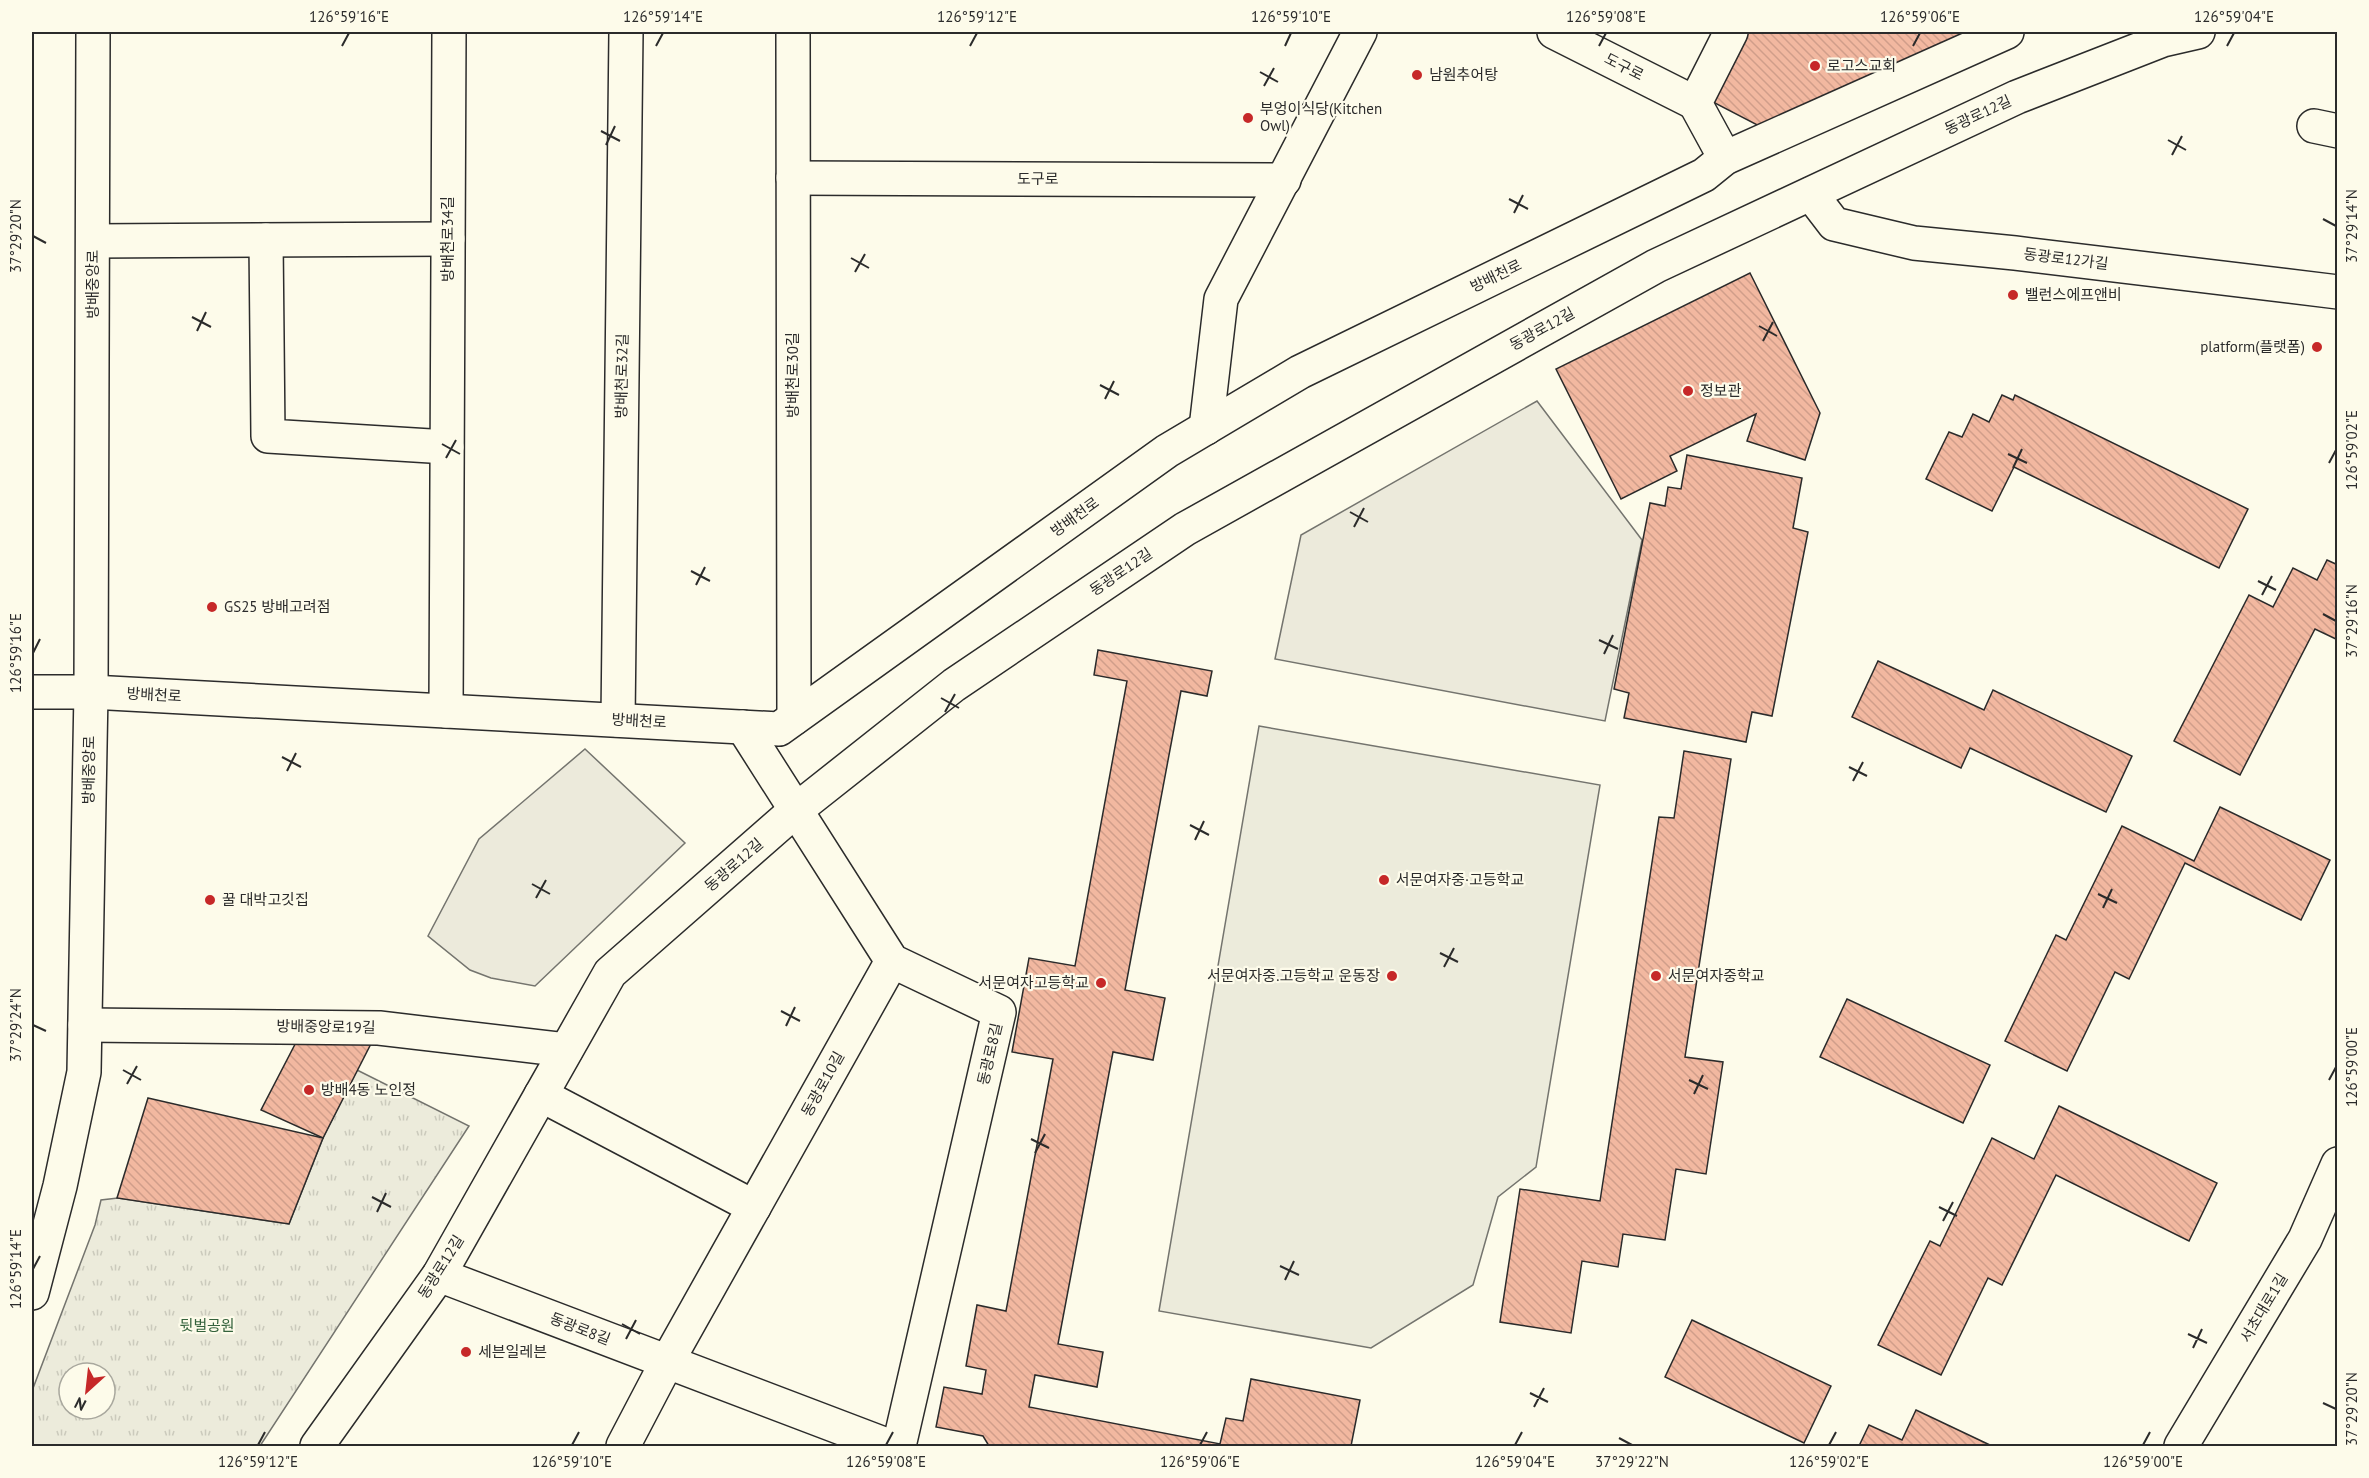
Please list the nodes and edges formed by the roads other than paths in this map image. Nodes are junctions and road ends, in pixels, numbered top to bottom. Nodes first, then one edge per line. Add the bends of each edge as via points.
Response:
1 (93, 32) edge
2 (449, 32) edge
3 (626, 32) edge
4 (793, 32) edge
5 (1360, 32) edge
6 (1554, 32) edge
7 (1731, 32) edge
8 (2007, 32) edge
9 (2198, 32) edge
10 (1695, 103) junction
11 (1725, 158) junction
12 (793, 178) junction
13 (1284, 180) junction
14 (1811, 194) junction
15 (448, 239) junction
16 (266, 240) junction
17 (93, 241) junction
18 (2337, 292) edge
19 (1206, 428) junction
20 (447, 447) junction
21 (32, 692) edge
22 (91, 692) junction
23 (446, 711) junction
24 (794, 718) junction
25 (618, 720) junction
26 (743, 727) junction
27 (796, 810) junction
28 (892, 961) junction
29 (85, 1025) junction
30 (566, 1050) junction
31 (541, 1095) junction
32 (2337, 1164) edge
33 (754, 1207) junction
34 (439, 1275) junction
35 (32, 1293) edge
36 (667, 1362) junction
37 (317, 1446) edge
38 (623, 1446) edge
39 (889, 1446) edge
40 (898, 1446) edge
41 (2181, 1446) edge

1 - 17 street, 방배중앙로
2 - 15 street, 방배천로34길
3 - 25 street, 방배천로32길
4 - 12 street, 방배천로30길
5 - 13 street
6 - 10 street, 도구로
7 - 10 street
8 - 11 street, 방배천로
9 - 14 street, 동광로12길 via 2163,40 2017,97
10 - 11 street
11 - 19 street, 방배천로 via 1704,175 1300,372
12 - 13 street, 도구로
12 - 24 street, 방배천로30길
13 - 19 street via 1221,299
14 - 18 street, 동광로12가길 via 1834,224 1914,243
14 - 27 street, 동광로12길 via 1656,266 1185,529 954,685
15 - 16 street, 방배중앙로
15 - 20 street, 방배천로34길
16 - 17 street, 방배중앙로
16 - 20 street via 268,436
17 - 22 street, 방배중앙로
19 - 24 street, 방배천로 via 1167,451
20 - 23 street, 방배천로34길
21 - 22 street, 방배천로
22 - 23 street, 방배천로
22 - 29 street, 방배중앙로
23 - 25 street, 방배천로
24 - 26 street, 방배천로 via 779,729
25 - 26 street, 방배천로
26 - 27 street
27 - 28 street
27 - 30 street, 동광로12길 via 610,973
28 - 33 street, 동광로10길
28 - 40 street, 동광로8길 via 999,1012
29 - 30 street, 방배중앙로19길 via 379,1028
29 - 35 street, 방배중앙로 via 84,1072
30 - 31 street, 동광로12길
31 - 33 street
31 - 34 street, 동광로12길
32 - 41 street, 서초대로1길 via 2305,1239
33 - 36 street, 동광로10길
34 - 36 street, 동광로8길
34 - 37 street, 동광로12길
36 - 38 street, 동광로10길
36 - 39 street, 동광로8길

